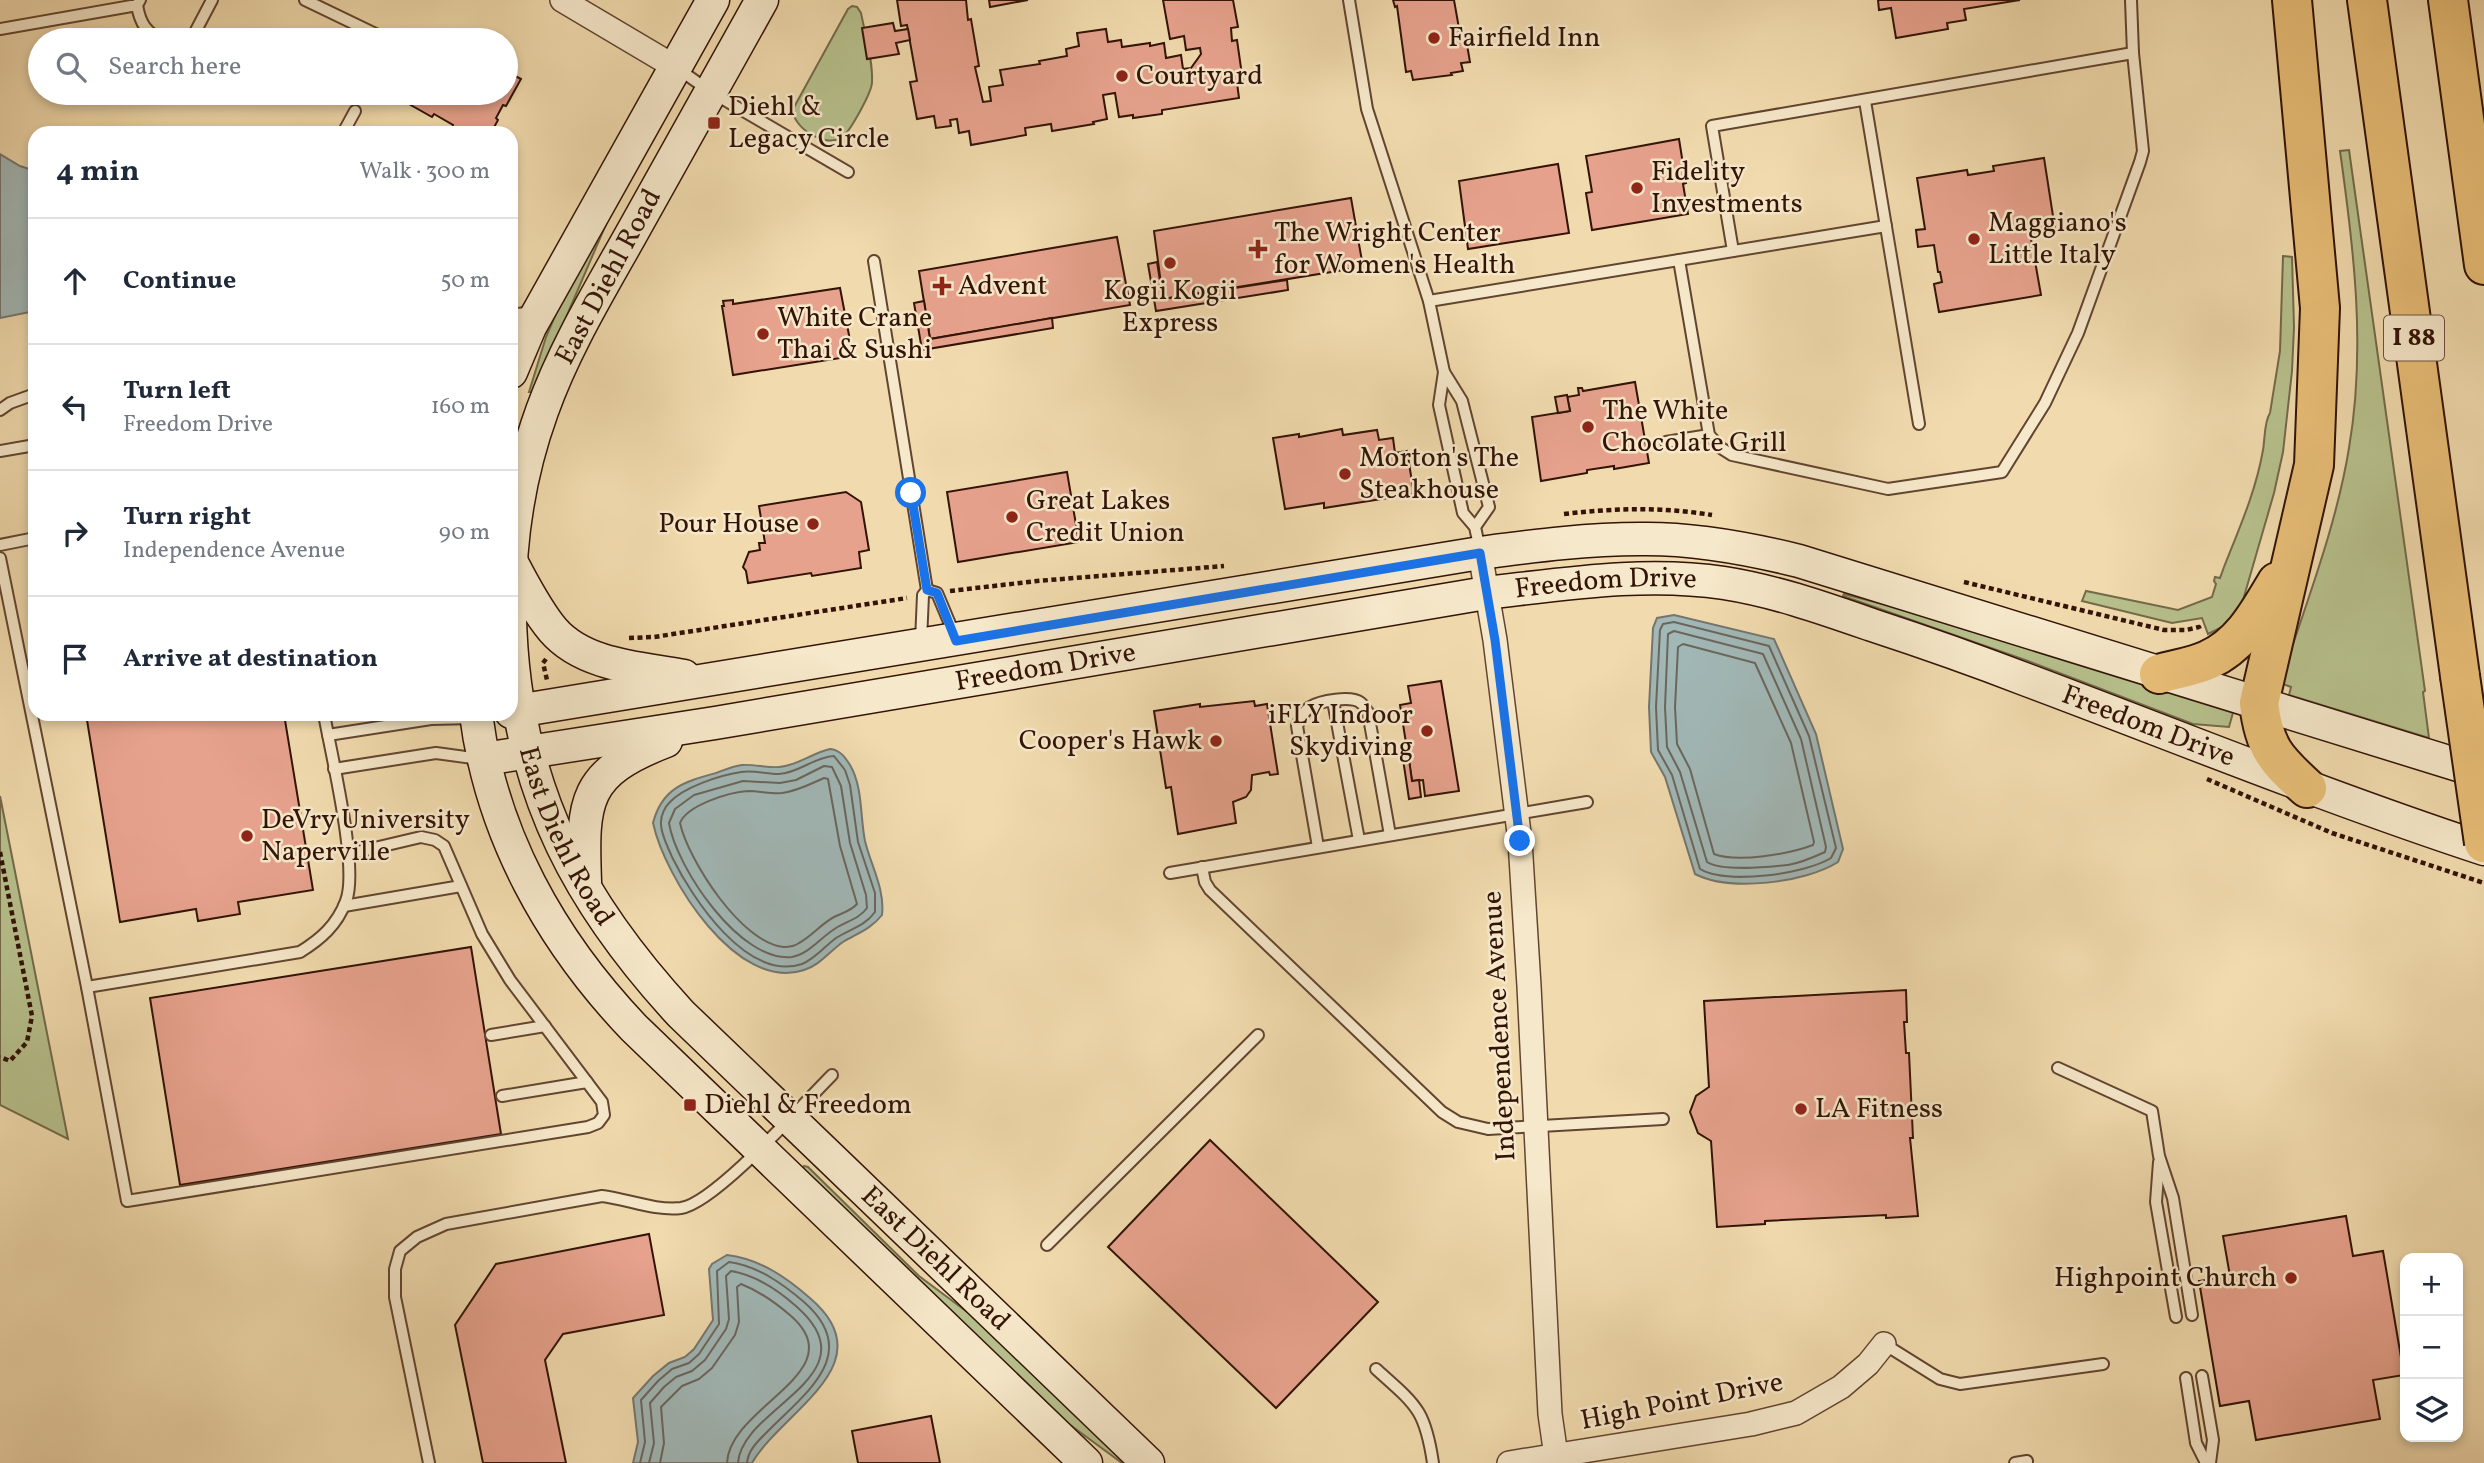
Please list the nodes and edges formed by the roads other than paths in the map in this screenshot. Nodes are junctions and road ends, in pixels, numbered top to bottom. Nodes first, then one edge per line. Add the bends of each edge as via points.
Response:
1 (212, 0) edge
2 (305, 0) edge
3 (562, 0) edge
4 (713, 0) edge
5 (762, 0) edge
6 (1349, 0) edge
7 (2131, 0) edge
8 (2292, 0) edge
9 (2367, 0) edge
10 (2448, 0) edge
11 (139, 3) edge
12 (146, 28) edge
13 (197, 28) edge
14 (363, 28) edge
15 (0, 29) edge
16 (2133, 53) junction
17 (675, 67) junction
18 (711, 92) junction
19 (1865, 101) junction
20 (355, 111) dead end
21 (346, 126) edge
22 (848, 172) dead end
23 (1886, 226) junction
24 (1733, 251) junction
25 (1679, 260) junction
26 (874, 261) dead end
27 (2484, 265) edge
28 (1429, 301) junction
29 (525, 313) edge
30 (518, 341) edge
31 (1444, 372) junction
32 (28, 397) edge
33 (0, 410) edge
34 (1919, 424) dead end
35 (1709, 435) junction
36 (1666, 442) dead end
37 (28, 446) edge
38 (0, 451) edge
39 (518, 497) edge
40 (28, 539) edge
41 (1478, 540) junction
42 (0, 545) edge
43 (2294, 553) junction
44 (0, 558) edge
45 (518, 573) edge
46 (927, 590) junction
47 (1486, 593) junction
48 (956, 641) junction
49 (921, 647) junction
50 (2159, 674) junction
51 (706, 680) junction
52 (28, 696) edge
53 (1333, 701) junction
54 (2259, 703) junction
55 (518, 711) edge
56 (33, 721) edge
57 (325, 721) edge
58 (418, 721) edge
59 (495, 721) edge
60 (503, 721) edge
61 (715, 723) junction
62 (328, 735) junction
63 (530, 752) junction
64 (484, 759) junction
65 (334, 769) junction
66 (2484, 772) edge
67 (2307, 788) junction
68 (1587, 802) dead end
69 (1517, 814) junction
70 (1390, 835) junction
71 (1359, 841) junction
72 (2484, 843) edge
73 (1318, 847) junction
74 (2484, 849) edge
75 (349, 854) junction
76 (1202, 867) junction
77 (1170, 873) dead end
78 (461, 886) junction
79 (586, 887) junction
80 (344, 906) junction
81 (87, 987) junction
82 (545, 1026) junction
83 (491, 1035) dead end
84 (1258, 1035) dead end
85 (2058, 1068) dead end
86 (832, 1075) dead end
87 (587, 1082) junction
88 (502, 1097) dead end
89 (788, 1118) junction
90 (1663, 1119) dead end
91 (1535, 1127) junction
92 (758, 1149) junction
93 (2159, 1156) junction
94 (1047, 1245) dead end
95 (2192, 1315) dead end
96 (2176, 1317) dead end
97 (1884, 1343) joint
98 (2103, 1364) dead end
99 (1377, 1369) dead end
100 (2202, 1376) dead end
101 (2186, 1378) dead end
102 (1556, 1456) junction
103 (429, 1463) edge
104 (1087, 1463) edge
105 (1148, 1463) edge
106 (1433, 1463) edge
107 (1509, 1463) edge
108 (2015, 1463) edge
109 (2027, 1463) edge
110 (2208, 1463) edge

1 - 13 lane
2 - 14 lane
3 - 17 street
4 - 17 street, East Diehl Road
5 - 18 street, East Diehl Road
6 - 28 lane via 1367,109
7 - 16 lane
8 - 43 highway via 2320,308 2314,465
9 - 72 highway, I 88, bridge
10 - 27 highway
11 - 12 lane via 139,17
11 - 15 lane
16 - 19 lane
16 - 35 lane via 2144,151 2078,332 2045,403 2002,472 1888,489 1732,455
17 - 18 lane
17 - 29 street, East Diehl Road
18 - 22 lane
18 - 39 street, East Diehl Road via 567,349 542,411
19 - 23 lane
19 - 24 lane via 1713,126
20 - 21 lane
23 - 24 lane
23 - 34 lane
24 - 25 lane
25 - 28 lane
25 - 35 lane
26 - 46 lane
28 - 31 lane
29 - 30 street, East Diehl Road
31 - 41 lane via 1439,405 1463,513
31 - 41 lane via 1462,401 1489,507
32 - 33 lane
35 - 36 lane
37 - 38 lane
40 - 42 lane
41 - 47 street, Independence Avenue
41 - 48 street, Freedom Drive
41 - 50 street, Freedom Drive via 1643,538 1750,549
43 - 50 highway via 2243,635 2206,661
43 - 54 highway
44 - 52 lane
45 - 51 street via 553,629 569,643 610,662
46 - 48 lane via 937,593
46 - 49 lane
47 - 61 street, Freedom Drive
47 - 67 street, Freedom Drive via 1629,579 1683,579 1761,591 1965,656
47 - 69 street, Independence Avenue
48 - 49 street, Freedom Drive
49 - 51 street, Freedom Drive
50 - 54 street, Freedom Drive
51 - 55 street, Freedom Drive
53 - 70 lane via 1360,702 1368,712
53 - 71 lane
53 - 73 lane via 1313,705 1297,726
54 - 66 street, Freedom Drive
54 - 67 highway via 2261,728 2272,752
56 - 81 lane
57 - 62 lane
58 - 62 lane
59 - 64 street, East Diehl Road
60 - 63 street, East Diehl Road
61 - 63 street, Freedom Drive
61 - 79 street via 640,751 613,769 591,794 584,818
62 - 65 lane
63 - 64 street, Freedom Drive
63 - 79 street, East Diehl Road via 542,797
64 - 65 lane via 436,753
64 - 92 street, East Diehl Road via 512,851 581,967 627,1020
65 - 75 lane
67 - 74 street, Freedom Drive
68 - 69 lane
69 - 70 lane
69 - 91 street, Independence Avenue
70 - 71 lane
71 - 73 lane
73 - 76 lane
75 - 78 lane via 435,839 444,846
75 - 80 lane
76 - 77 lane
76 - 91 lane via 1209,890 1442,1112 1472,1127
78 - 80 lane
78 - 82 lane via 510,980
79 - 89 street, East Diehl Road via 601,915 650,980
80 - 81 lane via 321,940 300,952
81 - 87 lane via 127,1201 588,1128 604,1115 602,1102
82 - 83 lane
82 - 87 lane
84 - 94 lane
85 - 93 lane via 2152,1111
86 - 89 lane
87 - 88 lane
89 - 92 lane
89 - 105 street, East Diehl Road
90 - 91 lane
91 - 102 street, Independence Avenue via 1550,1425
92 - 103 lane via 695,1204 664,1208 602,1196 446,1224 400,1251 395,1297
92 - 104 street, East Diehl Road
93 - 95 lane via 2173,1198
93 - 96 lane via 2156,1202
97 - 98 lane via 1940,1379 1960,1384
97 - 102 street, High Point Drive via 1841,1387 1796,1413
99 - 106 lane via 1419,1409 1428,1428
100 - 110 lane via 2213,1440
101 - 110 lane via 2196,1443
102 - 107 street, High Point Drive
108 - 109 lane

